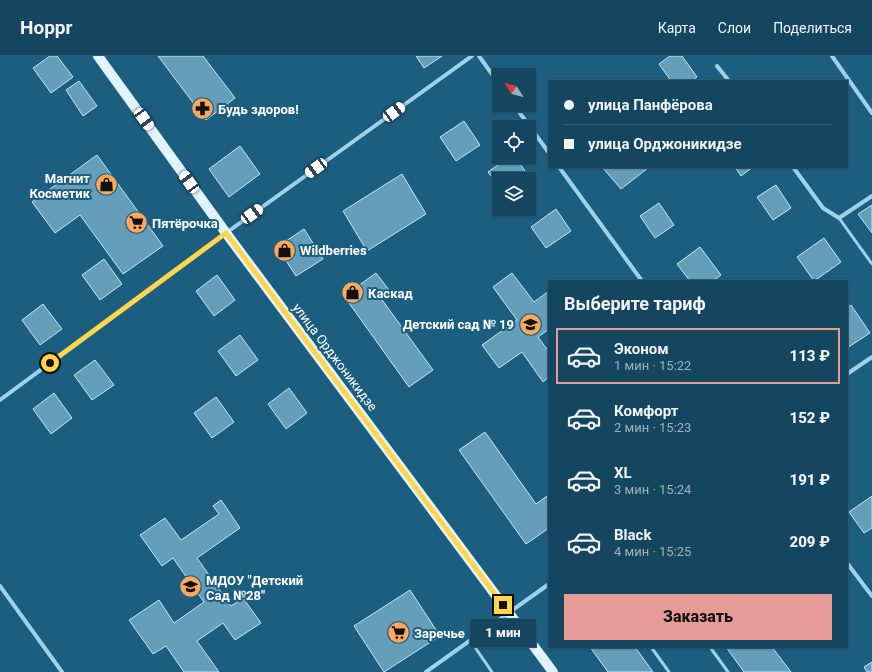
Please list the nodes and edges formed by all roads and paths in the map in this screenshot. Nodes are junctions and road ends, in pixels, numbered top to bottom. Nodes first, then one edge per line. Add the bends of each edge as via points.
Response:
1 (98, 56) edge
2 (472, 56) edge
3 (479, 56) edge
4 (832, 56) edge
5 (717, 66) dead end
6 (492, 74) edge
7 (728, 80) edge
8 (519, 112) edge
9 (872, 113) edge
10 (548, 152) edge
11 (560, 168) edge
12 (793, 168) edge
13 (872, 196) edge
14 (839, 218) junction
15 (226, 233) junction
16 (872, 264) edge
17 (641, 280) edge
18 (872, 357) edge
19 (848, 373) edge
20 (0, 400) edge
21 (848, 564) edge
22 (548, 585) edge
23 (0, 586) edge
24 (872, 596) edge
25 (508, 613) junction
26 (470, 640) junction
27 (652, 648) edge
28 (711, 648) edge
29 (62, 672) edge
30 (426, 672) edge
31 (492, 672) edge
32 (553, 672) edge
33 (669, 672) edge
34 (728, 672) edge

1 - 15 main road, улица Орджоникидзе
2 - 15 street
3 - 6 street
4 - 9 street
5 - 7 street
8 - 10 street
11 - 17 street
12 - 14 street via 823,208
13 - 14 street
14 - 16 lane
15 - 20 street
15 - 25 main road, улица Орджоникидзе
18 - 19 street
21 - 24 street
22 - 25 street
23 - 29 street
25 - 26 street
25 - 32 main road, улица Орджоникидзе
26 - 30 street
26 - 31 lane
27 - 33 lane
28 - 34 lane

